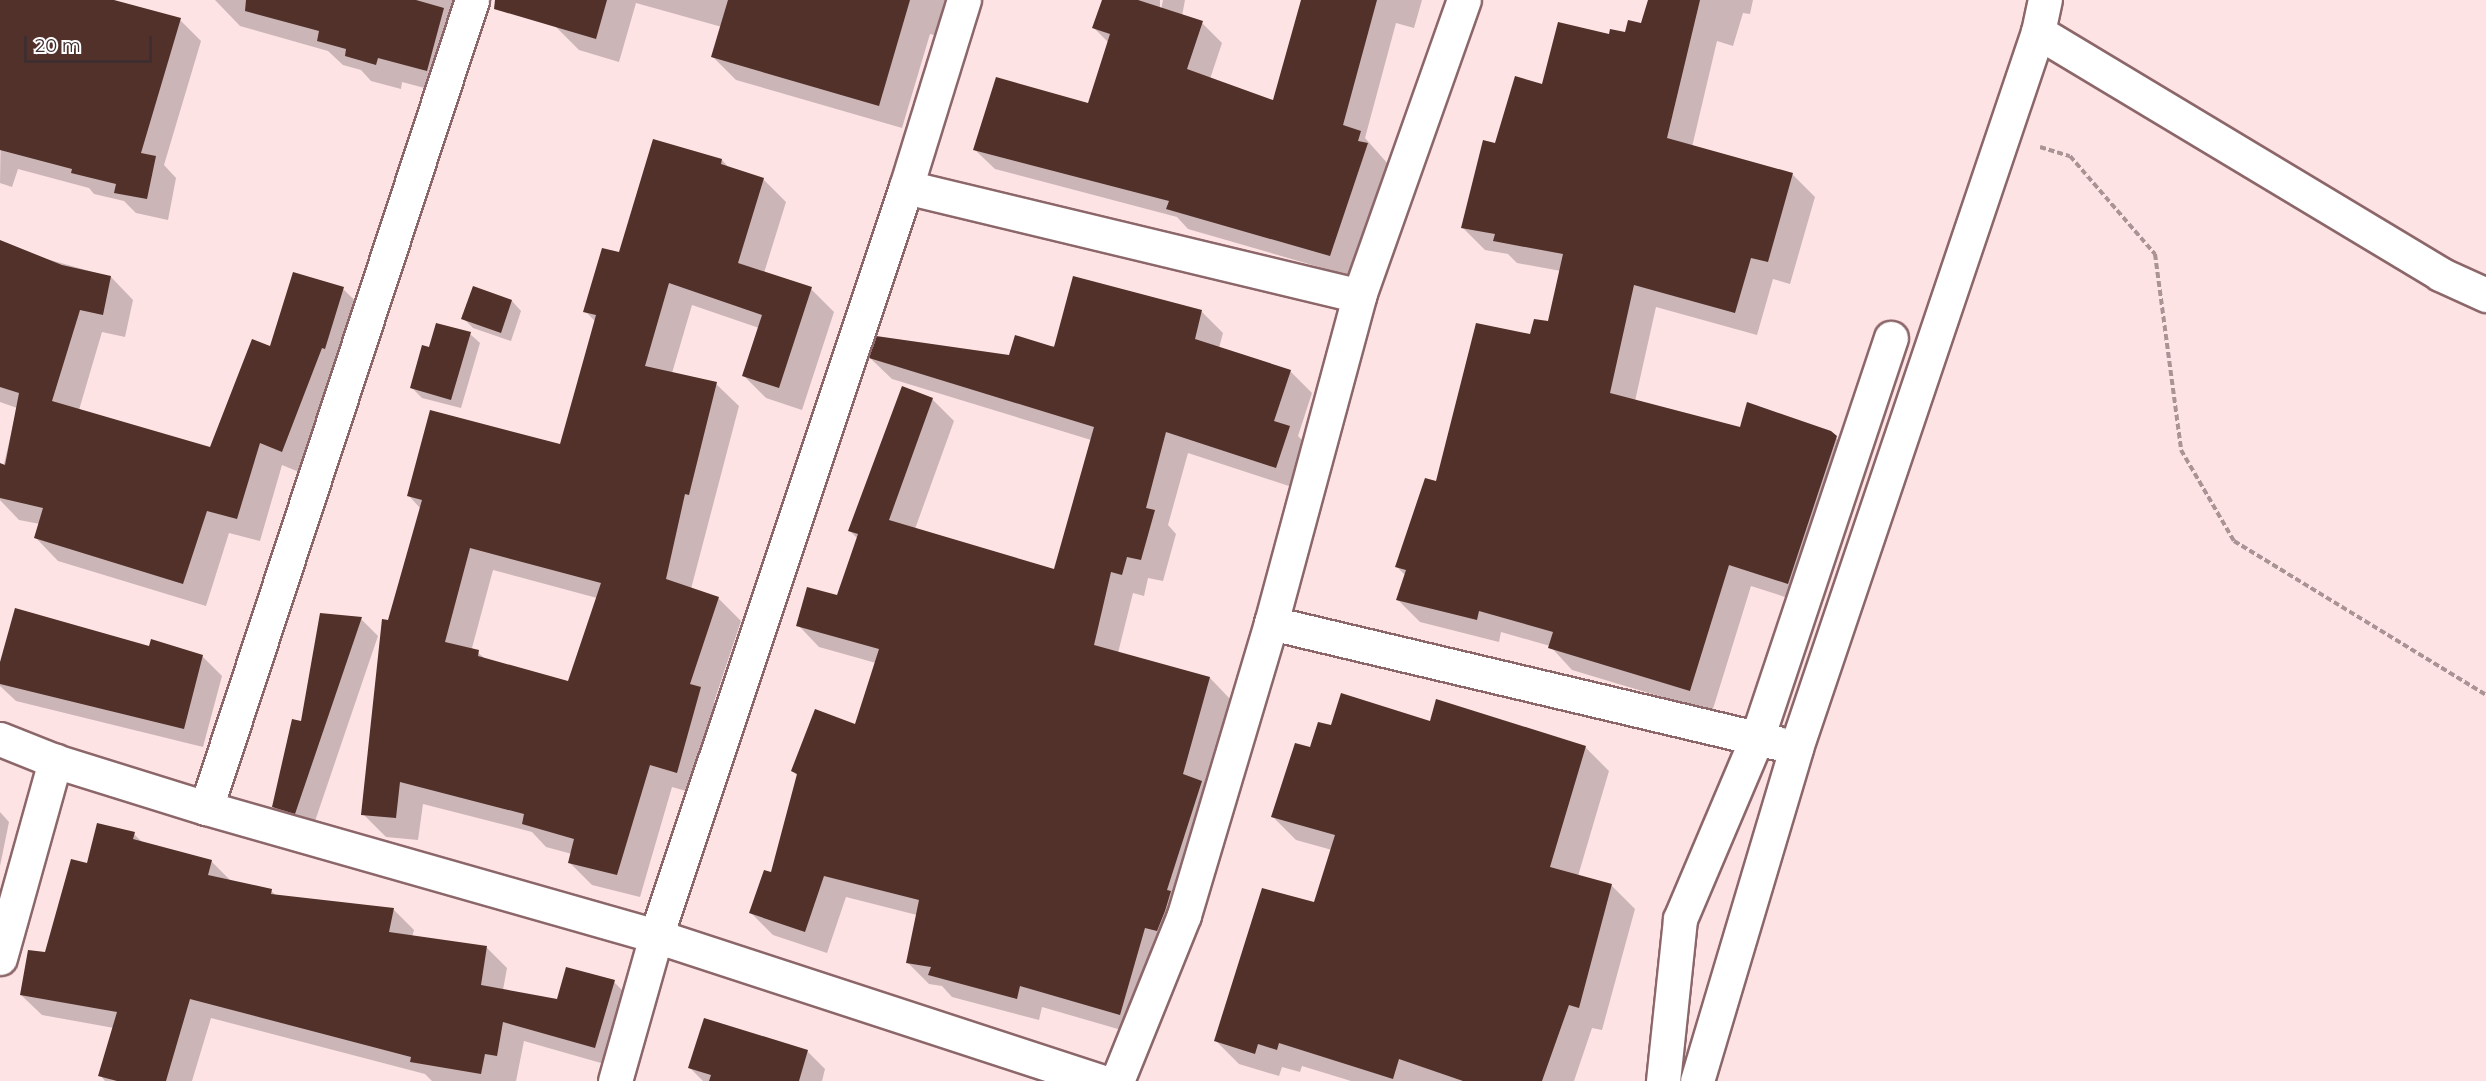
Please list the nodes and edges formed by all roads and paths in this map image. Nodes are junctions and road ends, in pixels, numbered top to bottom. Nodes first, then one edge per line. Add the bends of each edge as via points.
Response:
1 (472, 0) edge
2 (964, 0) edge
3 (1464, 0) edge
4 (2045, 0) edge
5 (2038, 32) junction
6 (2002, 136) junction
7 (906, 187) junction
8 (2486, 295) edge
9 (1359, 296) junction
10 (1891, 338) dead end
11 (1271, 623) junction
12 (2486, 695) edge
13 (1756, 738) junction
14 (0, 739) edge
15 (1796, 748) junction
16 (55, 761) junction
17 (206, 808) junction
18 (656, 936) junction
19 (0, 957) edge
20 (615, 1081) edge
21 (1099, 1081) edge
22 (1116, 1081) edge
23 (1663, 1081) edge
24 (1697, 1081) edge

1 - 17 street
2 - 7 street
3 - 9 street
4 - 5 street
5 - 6 street
5 - 8 street via 2440,274
6 - 12 path via 2070,156 2155,254 2181,450 2234,541
6 - 15 street
7 - 9 street
7 - 18 street
9 - 11 street
10 - 13 street
11 - 13 street
11 - 22 street via 1184,915
13 - 15 street
13 - 23 street via 1680,919
14 - 16 street
15 - 24 street
16 - 17 street
16 - 19 street
17 - 18 street
18 - 20 street
18 - 21 street

